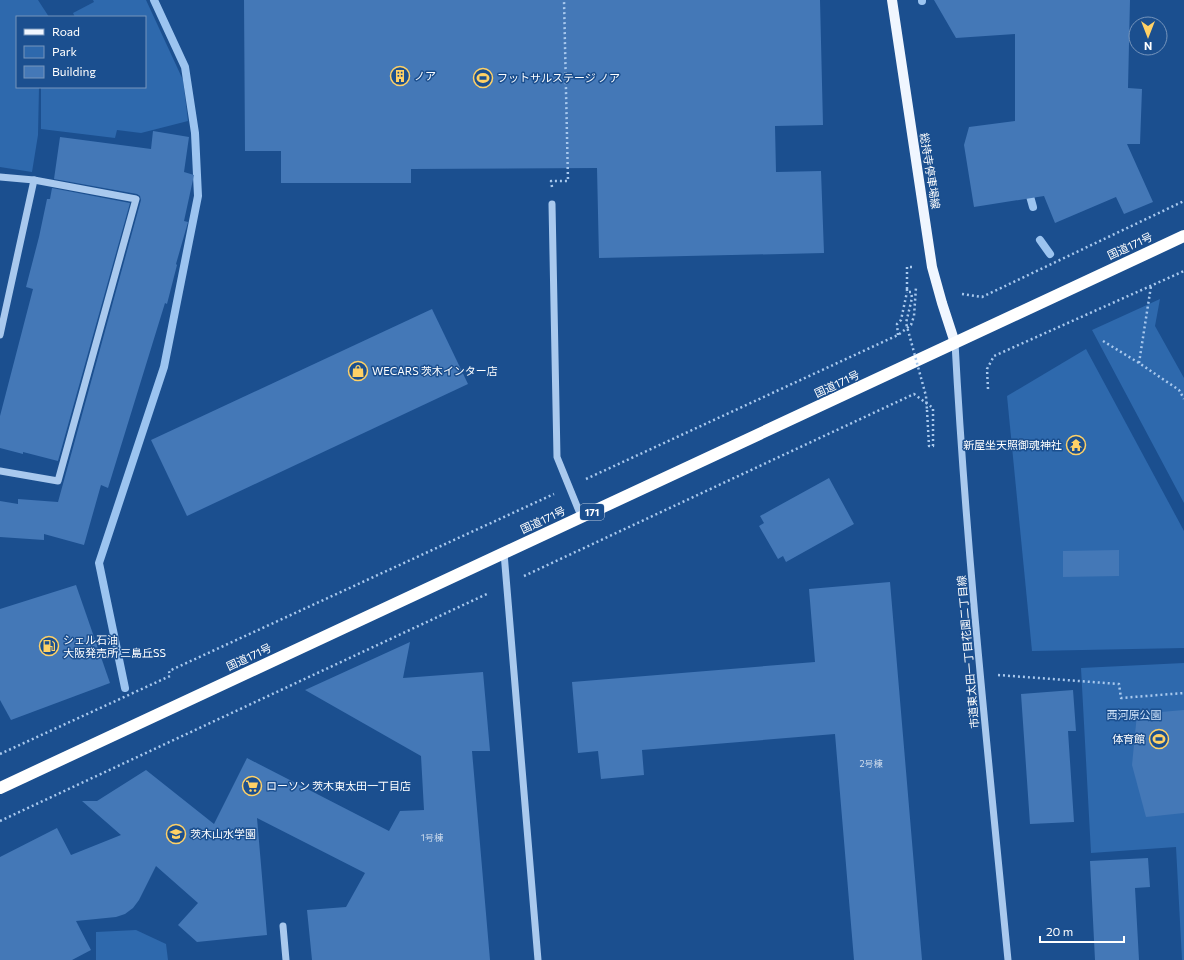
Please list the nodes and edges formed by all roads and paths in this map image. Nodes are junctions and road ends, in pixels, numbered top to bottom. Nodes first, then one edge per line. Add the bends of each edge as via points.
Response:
1 (564, 0) edge
2 (892, 0) edge
3 (0, 177) edge
4 (34, 180) junction
5 (1184, 201) edge
6 (552, 204) joint
7 (1184, 236) edge
8 (1184, 271) edge
9 (914, 272) dead end
10 (916, 285) dead end
11 (1152, 286) junction
12 (907, 292) junction
13 (962, 294) dead end
14 (0, 335) edge
15 (898, 335) junction
16 (1103, 341) dead end
17 (954, 342) junction
18 (1139, 363) junction
19 (988, 389) dead end
20 (1184, 399) edge
21 (0, 471) edge
22 (569, 487) junction
23 (581, 516) junction
24 (504, 553) junction
25 (506, 585) junction
26 (980, 674) junction
27 (1184, 693) edge
28 (0, 754) edge
29 (0, 788) edge
30 (0, 821) edge
31 (283, 926) dead end
32 (286, 960) edge
33 (538, 960) edge
34 (1008, 960) edge

1 - 6 path via 568,181 551,181
2 - 17 main road, 総持寺停車場線 via 932,267
3 - 4 street
4 - 14 street
4 - 21 street via 136,199 58,481
5 - 13 path via 982,297
6 - 22 street via 557,457
7 - 17 highway, 国道171号 / 171
8 - 11 path
9 - 12 path via 913,266 907,267
10 - 15 path via 911,325
11 - 18 path
11 - 19 path via 994,356 987,368
12 - 15 path via 901,320 897,324
12 - 25 path, bridge via 911,292 912,298 906,323 926,396 928,439 928,446 933,446 933,408 914,394
15 - 22 path
16 - 18 path
17 - 23 highway, 国道171号 / 171
17 - 26 street, 市道東太田一丁目花園二丁目線
18 - 20 path via 1179,390
22 - 23 street
22 - 28 path via 169,671 170,676
23 - 24 highway, 国道171号 / 171
24 - 25 street
24 - 29 highway, 国道171号 / 171
25 - 30 path
25 - 33 street
26 - 27 path via 1119,684 1120,698
26 - 34 street, 市道東太田一丁目花園二丁目線
31 - 32 street

